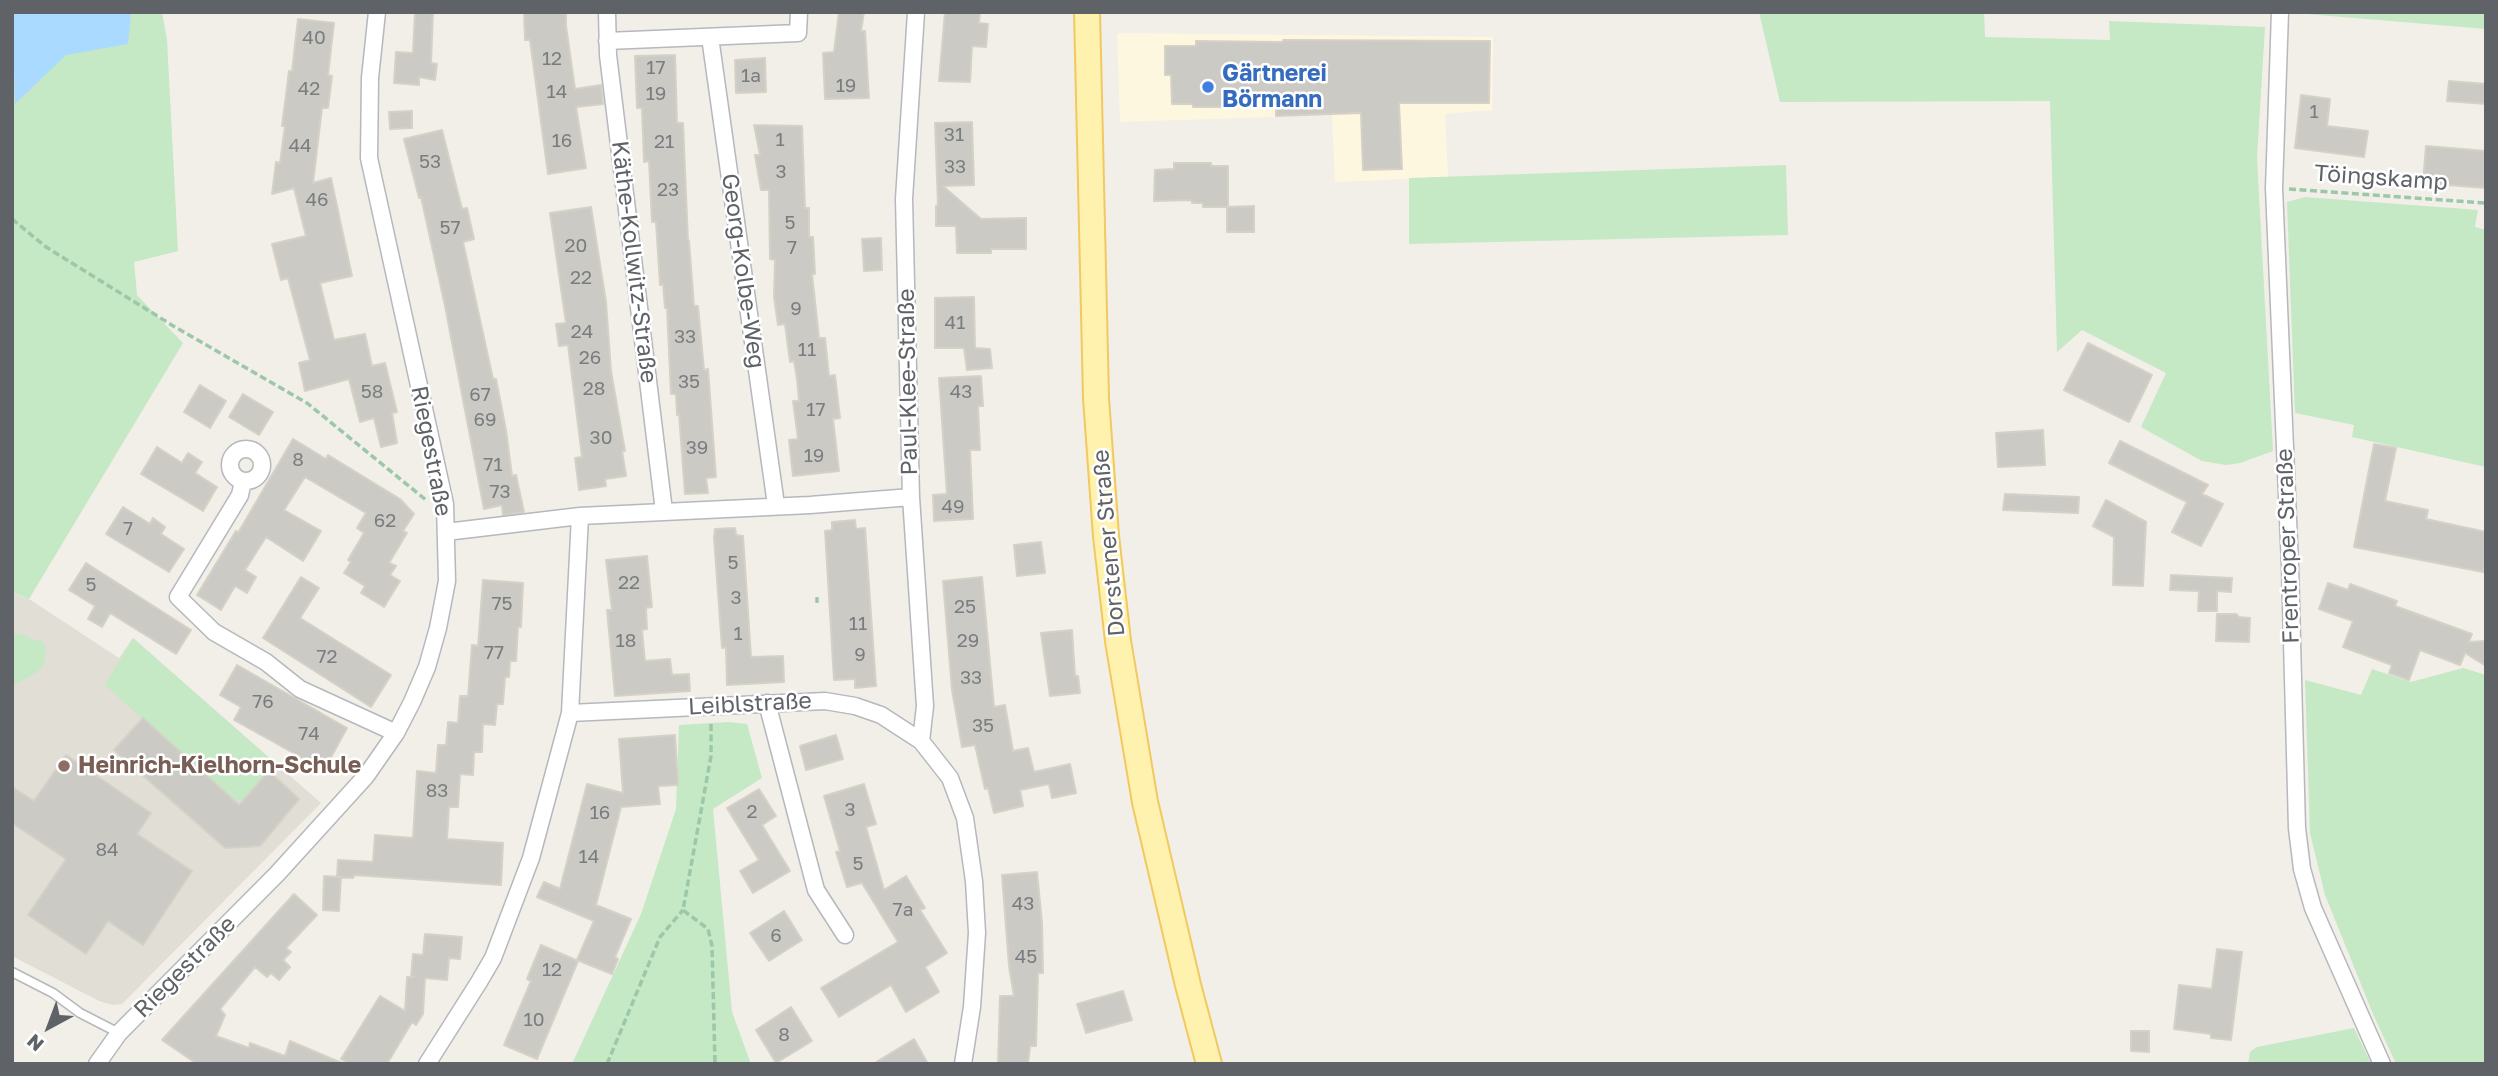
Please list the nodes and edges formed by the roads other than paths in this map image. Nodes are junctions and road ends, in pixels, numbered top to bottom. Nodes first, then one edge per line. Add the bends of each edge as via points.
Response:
1 (377, 12) edge
2 (607, 12) edge
3 (799, 12) edge
4 (916, 12) edge
5 (1087, 12) edge
6 (2280, 12) edge
7 (710, 37) junction
8 (607, 41) junction
9 (243, 481) dead end
10 (911, 497) junction
11 (776, 505) junction
12 (664, 511) junction
13 (580, 516) junction
14 (446, 532) junction
15 (767, 703) junction
16 (570, 713) junction
17 (396, 733) junction
18 (921, 741) junction
19 (845, 935) dead end
20 (12, 972) edge
21 (119, 1033) junction
22 (97, 1064) edge
23 (427, 1064) edge
24 (963, 1064) edge
25 (1209, 1064) edge
26 (2382, 1064) edge

1 - 14 street, Riegestraße via 369,158 444,504
2 - 8 street, Käthe-Kollwitz-Straße
3 - 7 street via 798,33
4 - 10 street, Paul-Klee-Straße via 904,199
5 - 25 main road, Dorstener Straße via 1096,398 1118,641 1147,814
6 - 26 street, Frentroper Straße via 2274,188 2300,856 2313,908
7 - 8 street
7 - 11 street, Georg-Kolbe-Weg
8 - 12 street, Käthe-Kollwitz-Straße
9 - 17 street via 240,495 178,597 214,632 266,662 300,689
10 - 11 street, Paul-Klee-Straße
10 - 18 street via 925,706
11 - 12 street, Paul-Klee-Straße
12 - 13 street, Paul-Klee-Straße
13 - 14 street, Paul-Klee-Straße
13 - 16 street
14 - 17 street, Riegestraße via 447,581 438,628 427,667
15 - 16 street, Leiblstraße
15 - 18 street, Leiblstraße via 825,701 855,706 881,715
15 - 19 street via 816,890
16 - 23 street via 531,858 492,958
17 - 21 street, Riegestraße via 333,814
18 - 24 street, Leiblstraße via 950,778 965,818 974,881 977,933
20 - 21 lane
21 - 22 street, Riegestraße

